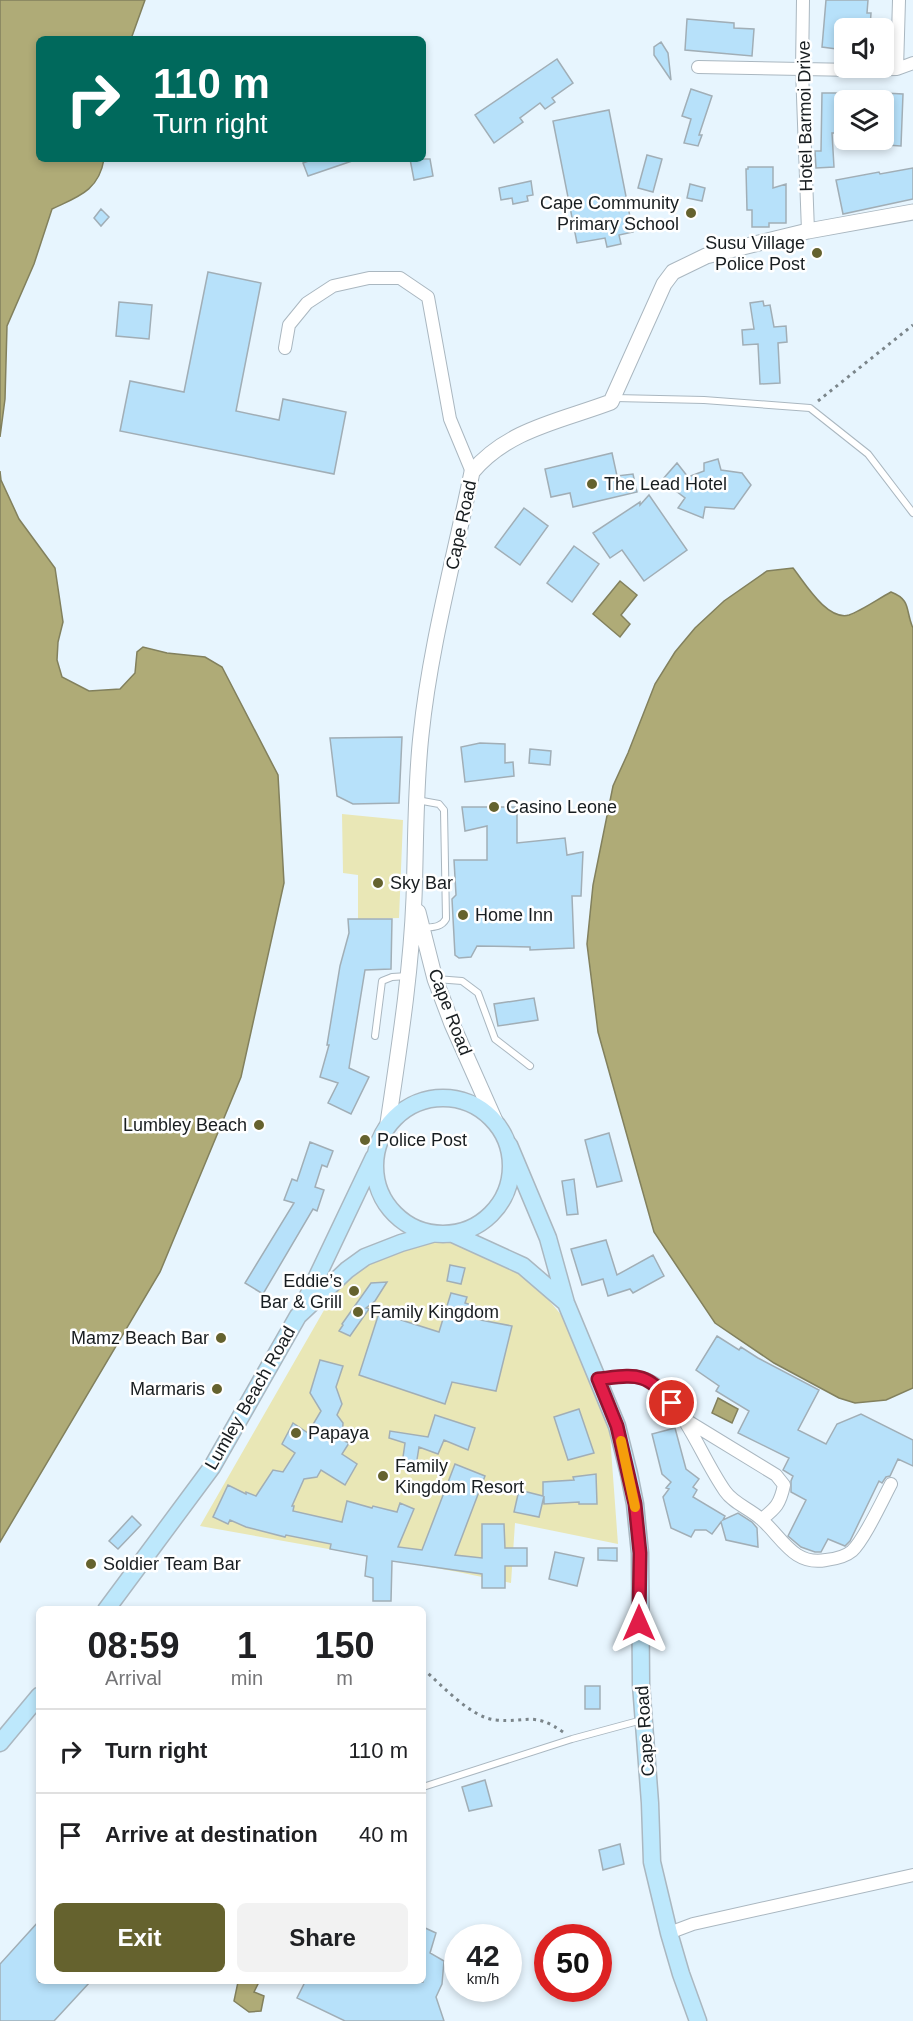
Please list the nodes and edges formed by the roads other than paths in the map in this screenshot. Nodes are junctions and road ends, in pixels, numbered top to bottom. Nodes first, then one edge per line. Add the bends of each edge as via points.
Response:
1 (803, 0) edge
2 (898, 0) edge
3 (913, 63) edge
4 (698, 67) dead end
5 (897, 69) junction
6 (802, 70) junction
7 (913, 212) edge
8 (808, 231) junction
9 (285, 348) dead end
10 (615, 398) junction
11 (472, 472) junction
12 (913, 513) edge
13 (416, 800) junction
14 (414, 898) junction
15 (422, 928) junction
16 (435, 979) junction
17 (408, 982) junction
18 (375, 1036) dead end
19 (530, 1066) dead end
20 (496, 1122) junction
21 (388, 1123) junction
22 (509, 1145) junction
23 (374, 1156) junction
24 (432, 1234) junction
25 (453, 1234) junction
26 (566, 1303) junction
27 (298, 1316) junction
28 (598, 1379) junction
29 (685, 1419) junction
30 (891, 1485) dead end
31 (762, 1519) junction
32 (109, 1606) edge
33 (36, 1700) edge
34 (643, 1720) junction
35 (0, 1743) edge
36 (426, 1786) edge
37 (913, 1875) edge
38 (669, 1933) junction
39 (698, 2021) edge

1 - 6 street, Hotel Barmoi Drive
2 - 5 street
3 - 5 street
4 - 6 street
5 - 6 street
6 - 8 street, Hotel Barmoi Drive
7 - 8 street
8 - 10 street via 706,256 672,272
9 - 11 street via 289,325 307,303 333,286 369,278 400,278 428,297 450,419
10 - 11 street, Cape Road via 518,436 484,458
10 - 12 lane, Cape Road via 704,399 810,408 868,454
11 - 13 street, Cape Road via 432,661
13 - 14 street, Cape Road
13 - 15 lane via 439,804 444,810 446,919 437,927
14 - 15 street, Cape Road
14 - 17 street, Cape Road
15 - 16 street, Cape Road
16 - 17 street
16 - 19 lane via 462,981 478,993 495,1039
16 - 20 street, Cape Road
17 - 18 lane via 392,977 382,981
17 - 21 street, Cape Road
20 - 21 main road via 477,1106 454,1098 429,1098 406,1107
20 - 22 main road
21 - 23 main road
22 - 25 main road via 511,1166 501,1203 488,1218
22 - 26 main road, Cape Road via 548,1238
23 - 24 main road via 376,1183 387,1207 407,1225
23 - 27 main road
24 - 25 main road
24 - 27 main road, Lumley Beach Road via 365,1257
25 - 26 main road via 524,1266
26 - 28 main road, Cape Road
27 - 32 main road, Lumley Beach Road via 212,1467
28 - 29 street via 641,1376 659,1386
28 - 34 main road, Cape Road via 617,1426 635,1504 640,1553
29 - 31 street via 726,1493
29 - 31 street via 776,1474 784,1485 782,1497
30 - 31 street via 859,1542 841,1557 820,1562 797,1556
33 - 35 main road
34 - 36 lane
34 - 38 main road, Cape Road via 652,1862
37 - 38 street via 693,1924
38 - 39 main road, Cape Road

